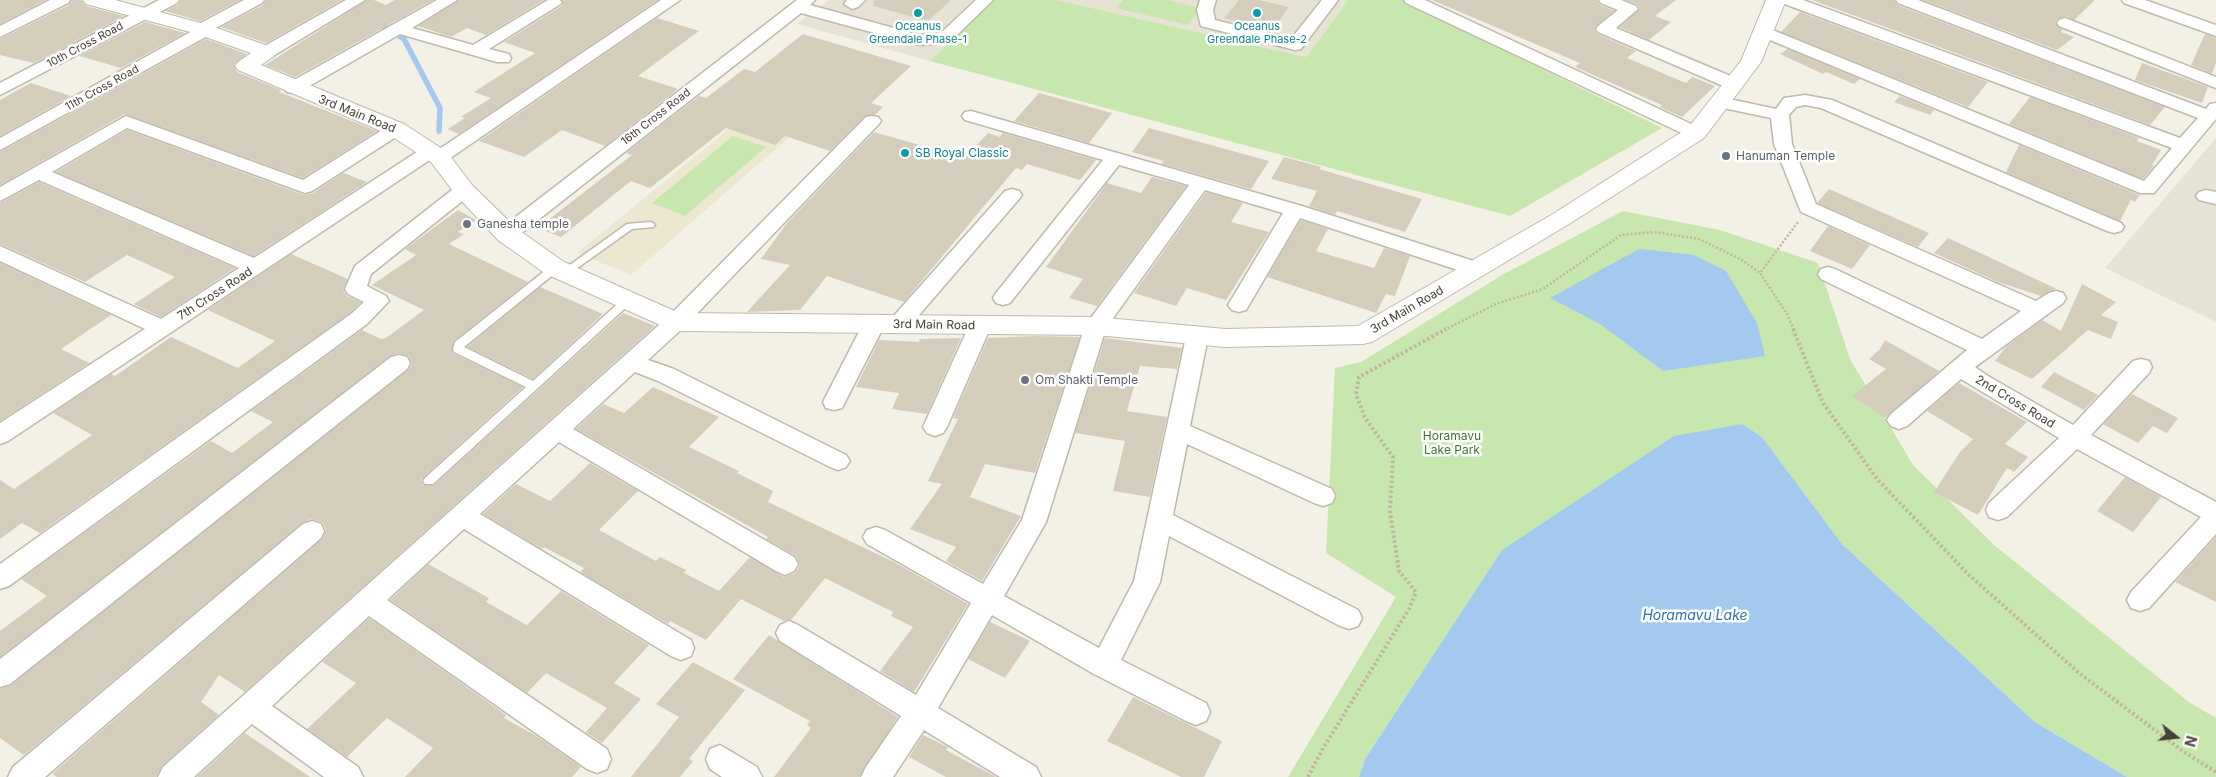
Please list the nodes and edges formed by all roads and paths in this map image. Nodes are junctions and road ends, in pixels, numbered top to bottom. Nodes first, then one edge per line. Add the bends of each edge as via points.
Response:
1 (62, 0) edge
2 (93, 0) edge
3 (170, 0) edge
4 (256, 0) edge
5 (357, 0) edge
6 (449, 0) edge
7 (672, 0) edge
8 (985, 0) edge
9 (1208, 0) edge
10 (1330, 0) edge
11 (1412, 0) edge
12 (1607, 0) edge
13 (1776, 0) edge
14 (1788, 0) edge
15 (1904, 0) edge
16 (2130, 0) edge
17 (554, 3) dead end
18 (802, 3) edge
19 (146, 13) junction
20 (2064, 23) dead end
21 (399, 28) junction
22 (203, 30) junction
23 (2216, 30) edge
24 (0, 32) edge
25 (1764, 32) junction
26 (476, 50) junction
27 (267, 52) junction
28 (503, 58) dead end
29 (2216, 82) edge
30 (293, 88) junction
31 (0, 90) edge
32 (1727, 93) junction
33 (2213, 113) edge
34 (1780, 115) junction
35 (971, 116) dead end
36 (872, 120) dead end
37 (396, 129) junction
38 (1696, 133) junction
39 (0, 146) edge
40 (2184, 146) junction
41 (434, 154) junction
42 (1115, 158) junction
43 (38, 173) junction
44 (1201, 182) junction
45 (464, 190) junction
46 (0, 195) edge
47 (1012, 195) dead end
48 (1808, 208) junction
49 (1295, 210) junction
50 (650, 225) dead end
51 (2114, 227) dead end
52 (507, 234) junction
53 (0, 253) edge
54 (256, 267) junction
55 (1476, 269) junction
56 (560, 270) junction
57 (1760, 272) junction
58 (1828, 274) dead end
59 (1003, 298) dead end
60 (2056, 298) dead end
61 (628, 301) junction
62 (1239, 305) dead end
63 (2036, 310) junction
64 (676, 322) junction
65 (874, 324) junction
66 (899, 324) junction
67 (980, 326) junction
68 (1096, 326) junction
69 (162, 328) junction
70 (1197, 337) junction
71 (1983, 349) junction
72 (632, 362) junction
73 (398, 363) dead end
74 (1960, 367) junction
75 (2141, 368) dead end
76 (534, 386) junction
77 (834, 402) dead end
78 (1899, 420) dead end
79 (935, 427) dead end
80 (557, 430) junction
81 (1178, 430) junction
82 (0, 435) edge
83 (2075, 438) junction
84 (838, 461) dead end
85 (429, 481) dead end
86 (1323, 496) dead end
87 (1998, 510) dead end
88 (462, 516) junction
89 (2216, 516) edge
90 (1160, 520) junction
91 (312, 532) dead end
92 (876, 537) dead end
93 (785, 564) dead end
94 (4, 568) edge
95 (987, 598) junction
96 (2140, 600) dead end
97 (367, 601) junction
98 (1349, 618) dead end
99 (789, 633) dead end
100 (681, 648) dead end
101 (1104, 665) junction
102 (0, 675) edge
103 (251, 706) junction
104 (1196, 712) dead end
105 (920, 713) junction
106 (597, 759) dead end
107 (720, 759) dead end
108 (2216, 772) edge
109 (23, 777) edge
110 (173, 777) edge
111 (348, 777) edge
112 (747, 777) edge
113 (876, 777) edge
114 (1026, 777) edge
115 (1308, 777) edge

1 - 24 street
2 - 19 street
3 - 19 street, 10th Cross Road
4 - 22 street, 11th Cross Road
5 - 27 street
6 - 21 street
7 - 41 street, 7th Cross Road
8 - 18 street via 949,34 938,39 920,40
9 - 10 street via 1205,10 1207,23 1295,45
11 - 38 street
12 - 32 street via 1630,9 1604,28
13 - 25 street, 3rd Main Road
14 - 40 street
15 - 33 street
16 - 23 street
17 - 26 street
18 - 52 street, 16th Cross Road
19 - 22 street
19 - 31 street, 10th Cross Road
20 - 29 street
21 - 26 street
21 - 30 street
22 - 27 street
22 - 39 street, 11th Cross Road
25 - 32 street, 3rd Main Road via 1752,62
25 - 40 street via 2147,189
26 - 28 street
27 - 30 street, 3rd Main Road via 245,66
30 - 37 street, 3rd Main Road
32 - 34 street
32 - 38 street, 3rd Main Road
33 - 40 street
34 - 48 street via 1783,144
34 - 51 street via 1790,102 1805,100 1826,104
35 - 42 street
36 - 64 street
37 - 41 street, 3rd Main Road
37 - 43 street via 305,187 126,121
38 - 55 street, 3rd Main Road
41 - 45 street, 3rd Main Road
41 - 54 street, 7th Cross Road
42 - 44 street
42 - 59 street
43 - 46 street
43 - 54 street
44 - 49 street
44 - 68 street
45 - 52 street, 3rd Main Road
45 - 94 street via 362,271 355,289 379,301 359,319
47 - 66 street
48 - 57 path
48 - 63 street
49 - 55 street
49 - 62 street
50 - 56 lane via 630,226
52 - 56 street, 3rd Main Road
53 - 69 street
54 - 69 street, 7th Cross Road
55 - 70 street, 3rd Main Road via 1363,335
56 - 61 street, 3rd Main Road
56 - 76 lane via 459,345 458,349
57 - 108 path via 1787,314 1823,402 1877,480 1968,574 2079,673 2184,752
57 - 115 path via 1700,238 1654,232 1621,235 1543,289 1496,304 1359,377 1356,394 1365,418 1393,457 1390,511 1399,571 1416,592 1409,609
58 - 71 street
60 - 63 street, 2nd Cross Road
61 - 64 street, 3rd Main Road
61 - 76 lane
63 - 71 street, 2nd Cross Road
64 - 65 street, 3rd Main Road
64 - 72 street
65 - 66 street, 3rd Main Road
65 - 77 street
66 - 67 street, 3rd Main Road
67 - 68 street, 3rd Main Road
67 - 79 street
68 - 70 street, 3rd Main Road
68 - 95 street via 1034,522
69 - 82 street, 7th Cross Road
70 - 81 street
71 - 74 street, 2nd Cross Road
72 - 80 street
72 - 84 street via 666,375
73 - 102 street
74 - 78 street
74 - 83 street, 2nd Cross Road
75 - 83 street
76 - 85 lane
80 - 88 street
80 - 93 street
81 - 86 street
81 - 90 street
83 - 87 street
83 - 89 street, 2nd Cross Road
88 - 97 street
88 - 100 street
89 - 96 street
90 - 98 street
90 - 101 street via 1148,582
91 - 109 street
92 - 95 street
95 - 101 street
95 - 105 street
97 - 103 street
97 - 106 street
99 - 105 street
101 - 104 street
103 - 110 street
103 - 111 street
105 - 113 street
105 - 114 street
107 - 112 street

